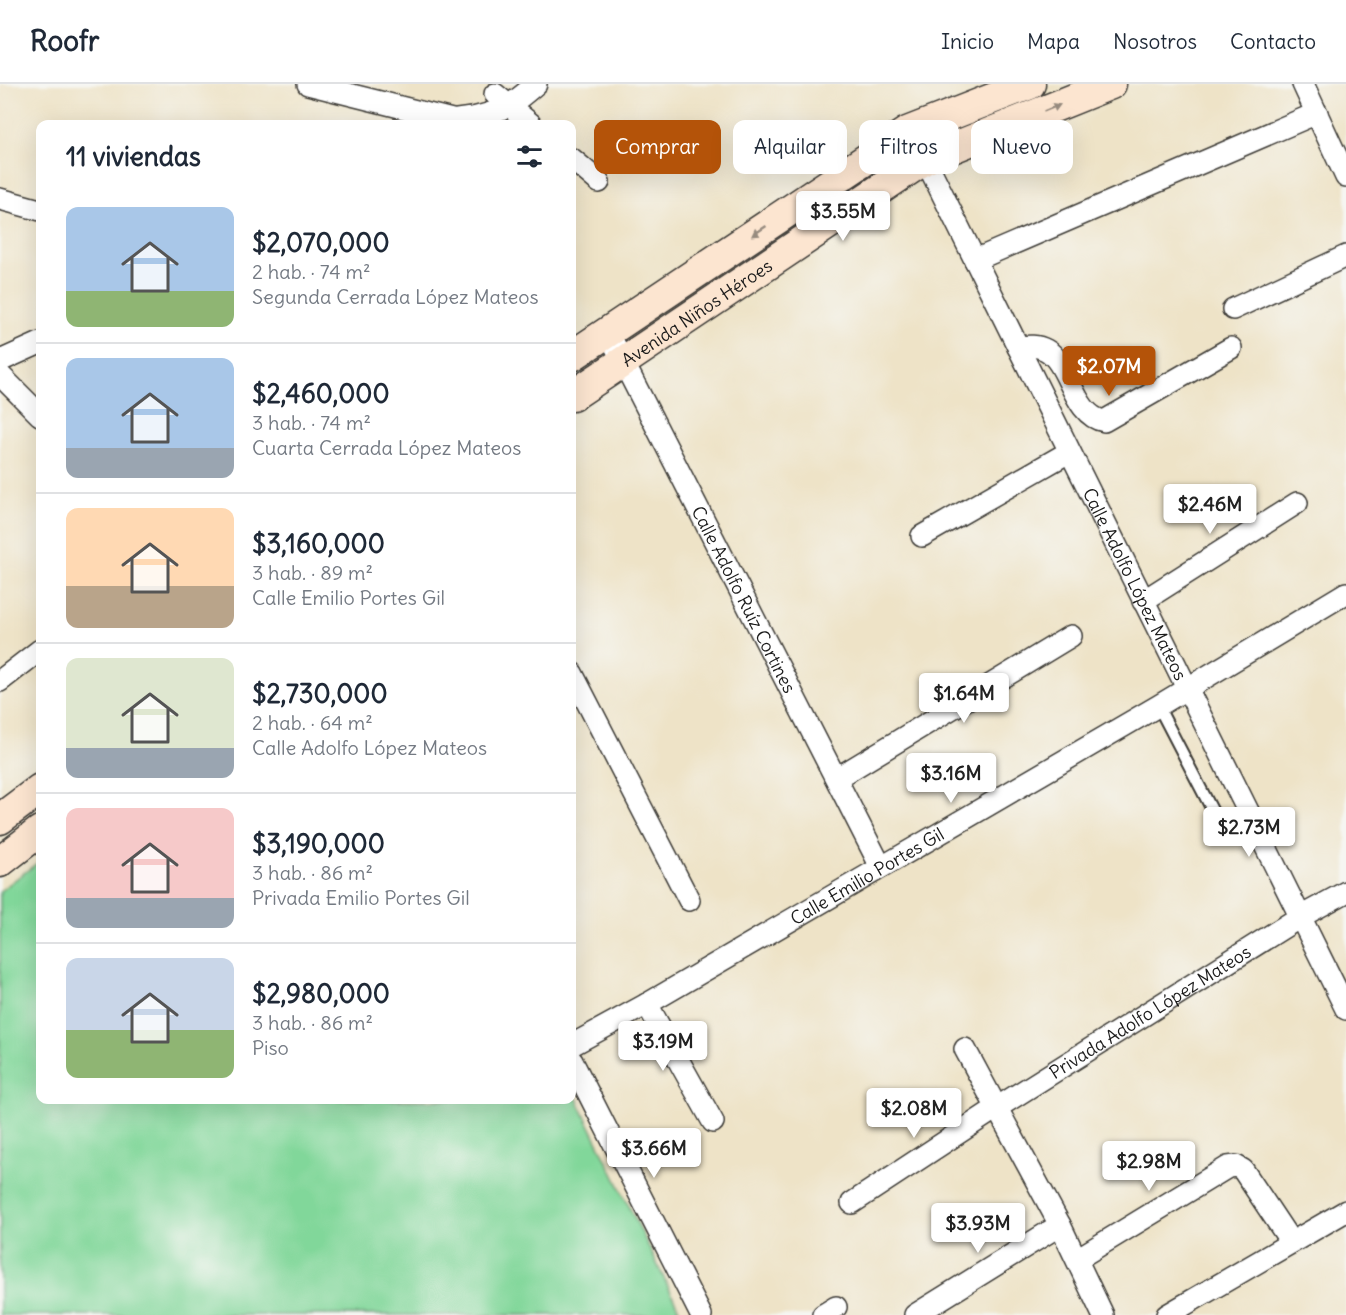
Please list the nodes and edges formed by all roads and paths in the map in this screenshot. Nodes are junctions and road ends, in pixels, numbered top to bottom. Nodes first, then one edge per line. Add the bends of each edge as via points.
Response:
1 (308, 84) edge
2 (536, 84) edge
3 (1030, 84) edge
4 (1111, 84) edge
5 (1303, 84) edge
6 (502, 95) edge
7 (1317, 113) junction
8 (441, 120) edge
9 (459, 120) edge
10 (527, 120) edge
11 (959, 145) edge
12 (576, 162) edge
13 (902, 174) edge
14 (932, 174) edge
15 (1346, 177) edge
16 (599, 182) dead end
17 (0, 199) edge
18 (36, 209) edge
19 (1346, 256) edge
20 (975, 260) junction
21 (1233, 309) dead end
22 (608, 332) junction
23 (36, 345) edge
24 (1018, 347) junction
25 (1231, 348) dead end
26 (576, 354) edge
27 (0, 361) edge
28 (621, 361) junction
29 (0, 375) edge
30 (576, 393) edge
31 (36, 411) edge
32 (1070, 452) junction
33 (1297, 503) dead end
34 (922, 536) dead end
35 (1346, 593) edge
36 (1143, 601) junction
37 (1071, 636) dead end
38 (36, 654) edge
39 (0, 681) edge
40 (576, 681) edge
41 (1188, 688) junction
42 (1158, 706) junction
43 (837, 778) junction
44 (36, 792) edge
45 (0, 819) edge
46 (1224, 833) dead end
47 (36, 834) edge
48 (0, 862) edge
49 (881, 867) junction
50 (1346, 892) edge
51 (689, 900) dead end
52 (1300, 917) junction
53 (647, 1004) junction
54 (1346, 1010) edge
55 (576, 1043) edge
56 (965, 1049) dead end
57 (576, 1069) edge
58 (998, 1107) junction
59 (713, 1122) dead end
60 (852, 1203) dead end
61 (1346, 1211) edge
62 (1060, 1225) junction
63 (1291, 1242) junction
64 (1077, 1259) junction
65 (701, 1315) edge
66 (915, 1315) edge
67 (1103, 1315) edge
68 (1167, 1315) edge

1 - 8 street
2 - 6 street
3 -> 22 main road, Avenida Niños Héroes via 907,132
11 -> 4 main road, Avenida Niños Héroes
5 - 7 street
6 - 9 street via 475,117
6 - 10 street
7 - 15 street
7 - 20 street
12 - 16 street
13 - 28 main road, Avenida Niños Héroes
14 - 20 street, Calle Adolfo López Mateos
17 - 18 street
19 - 21 street
20 - 24 street, Calle Adolfo López Mateos
22 - 26 main road, Avenida Niños Héroes
22 - 28 street, Calle Adolfo Ruíz Cortines
23 - 27 street
24 - 25 street via 1036,346 1052,353 1088,413 1104,421
24 - 32 street, Calle Adolfo López Mateos
28 - 30 main road, Avenida Niños Héroes
28 - 43 street, Calle Adolfo Ruíz Cortines
29 - 31 street
32 - 34 street
32 - 36 street, Calle Adolfo López Mateos
33 - 36 street
35 - 41 street, Calle Emilio Portes Gil
36 - 41 street, Calle Adolfo López Mateos
37 - 43 street
38 - 39 street
40 - 51 street
41 - 42 street, Calle Emilio Portes Gil
41 - 52 street, Calle Adolfo López Mateos
42 - 46 lane
42 - 49 street, Calle Emilio Portes Gil
43 - 49 street, Calle Adolfo Ruíz Cortines
44 - 45 main road
47 - 48 main road
49 - 53 street, Calle Emilio Portes Gil
50 - 52 street, Privada Adolfo López Mateos
52 - 54 street, Calle Adolfo López Mateos
52 - 58 street, Privada Adolfo López Mateos
53 - 55 street, Calle Emilio Portes Gil
53 - 59 street
56 - 58 street
57 - 65 street
58 - 60 street, Privada Adolfo López Mateos
58 - 62 street
61 - 63 street
62 - 64 street
62 - 66 street
63 - 64 street via 1243,1170 1236,1166 1228,1167
63 - 68 street
64 - 67 street

